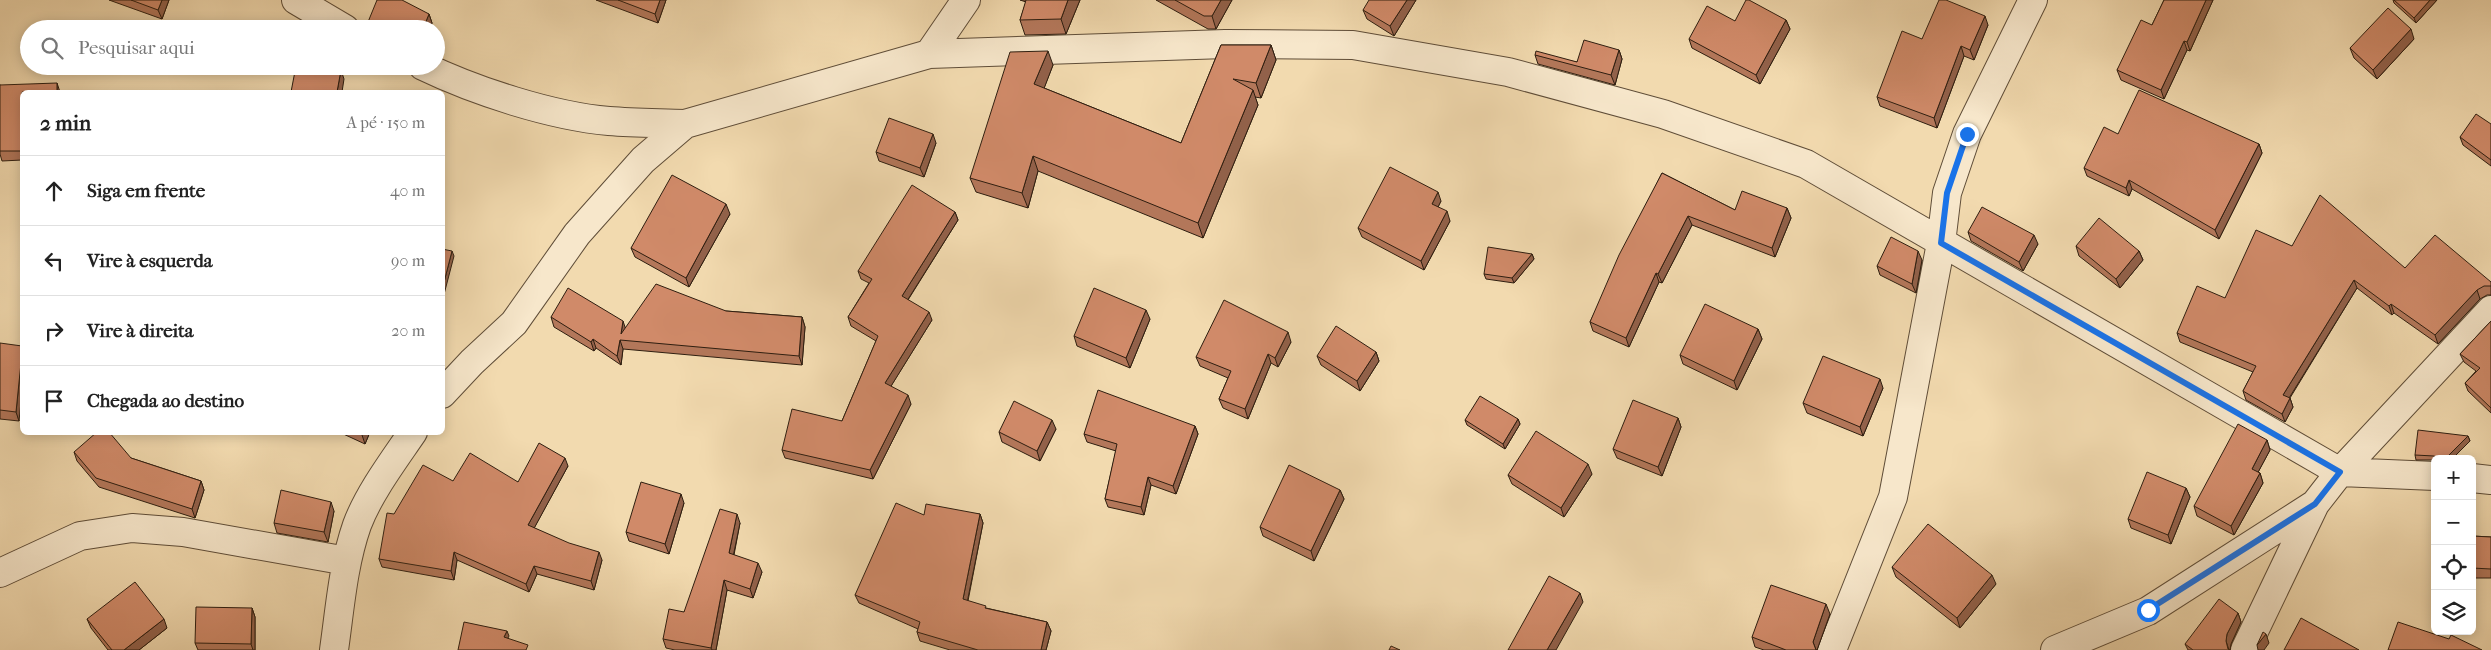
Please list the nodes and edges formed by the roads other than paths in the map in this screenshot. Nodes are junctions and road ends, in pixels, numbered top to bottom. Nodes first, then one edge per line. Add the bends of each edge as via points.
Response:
1 (296, 0) edge
2 (966, 0) edge
3 (2033, 0) edge
4 (330, 20) edge
5 (929, 54) junction
6 (440, 75) edge
7 (685, 124) junction
8 (1941, 243) junction
9 (2491, 310) edge
10 (445, 391) edge
11 (411, 435) edge
12 (2340, 472) junction
13 (2431, 476) edge
14 (2476, 478) edge
15 (2491, 480) edge
16 (2315, 504) junction
17 (347, 561) junction
18 (0, 573) edge
19 (334, 650) edge
20 (1832, 650) edge
21 (2054, 650) edge
22 (2245, 650) edge

1 - 4 street
2 - 5 street
3 - 8 street via 1967,134 1947,193
5 - 7 street
5 - 8 street via 1225,44 1353,45 1508,72 1663,114 1806,164
6 - 7 street via 454,82 546,109 608,121
7 - 10 street via 643,160 577,234 514,323
8 - 12 street
8 - 20 street via 1893,497
9 - 12 street
11 - 17 street via 387,470 358,524
12 - 13 street
12 - 16 street
14 - 15 street
16 - 21 street via 2148,610
16 - 22 street
17 - 18 street via 183,532 132,528 80,536
17 - 19 street

